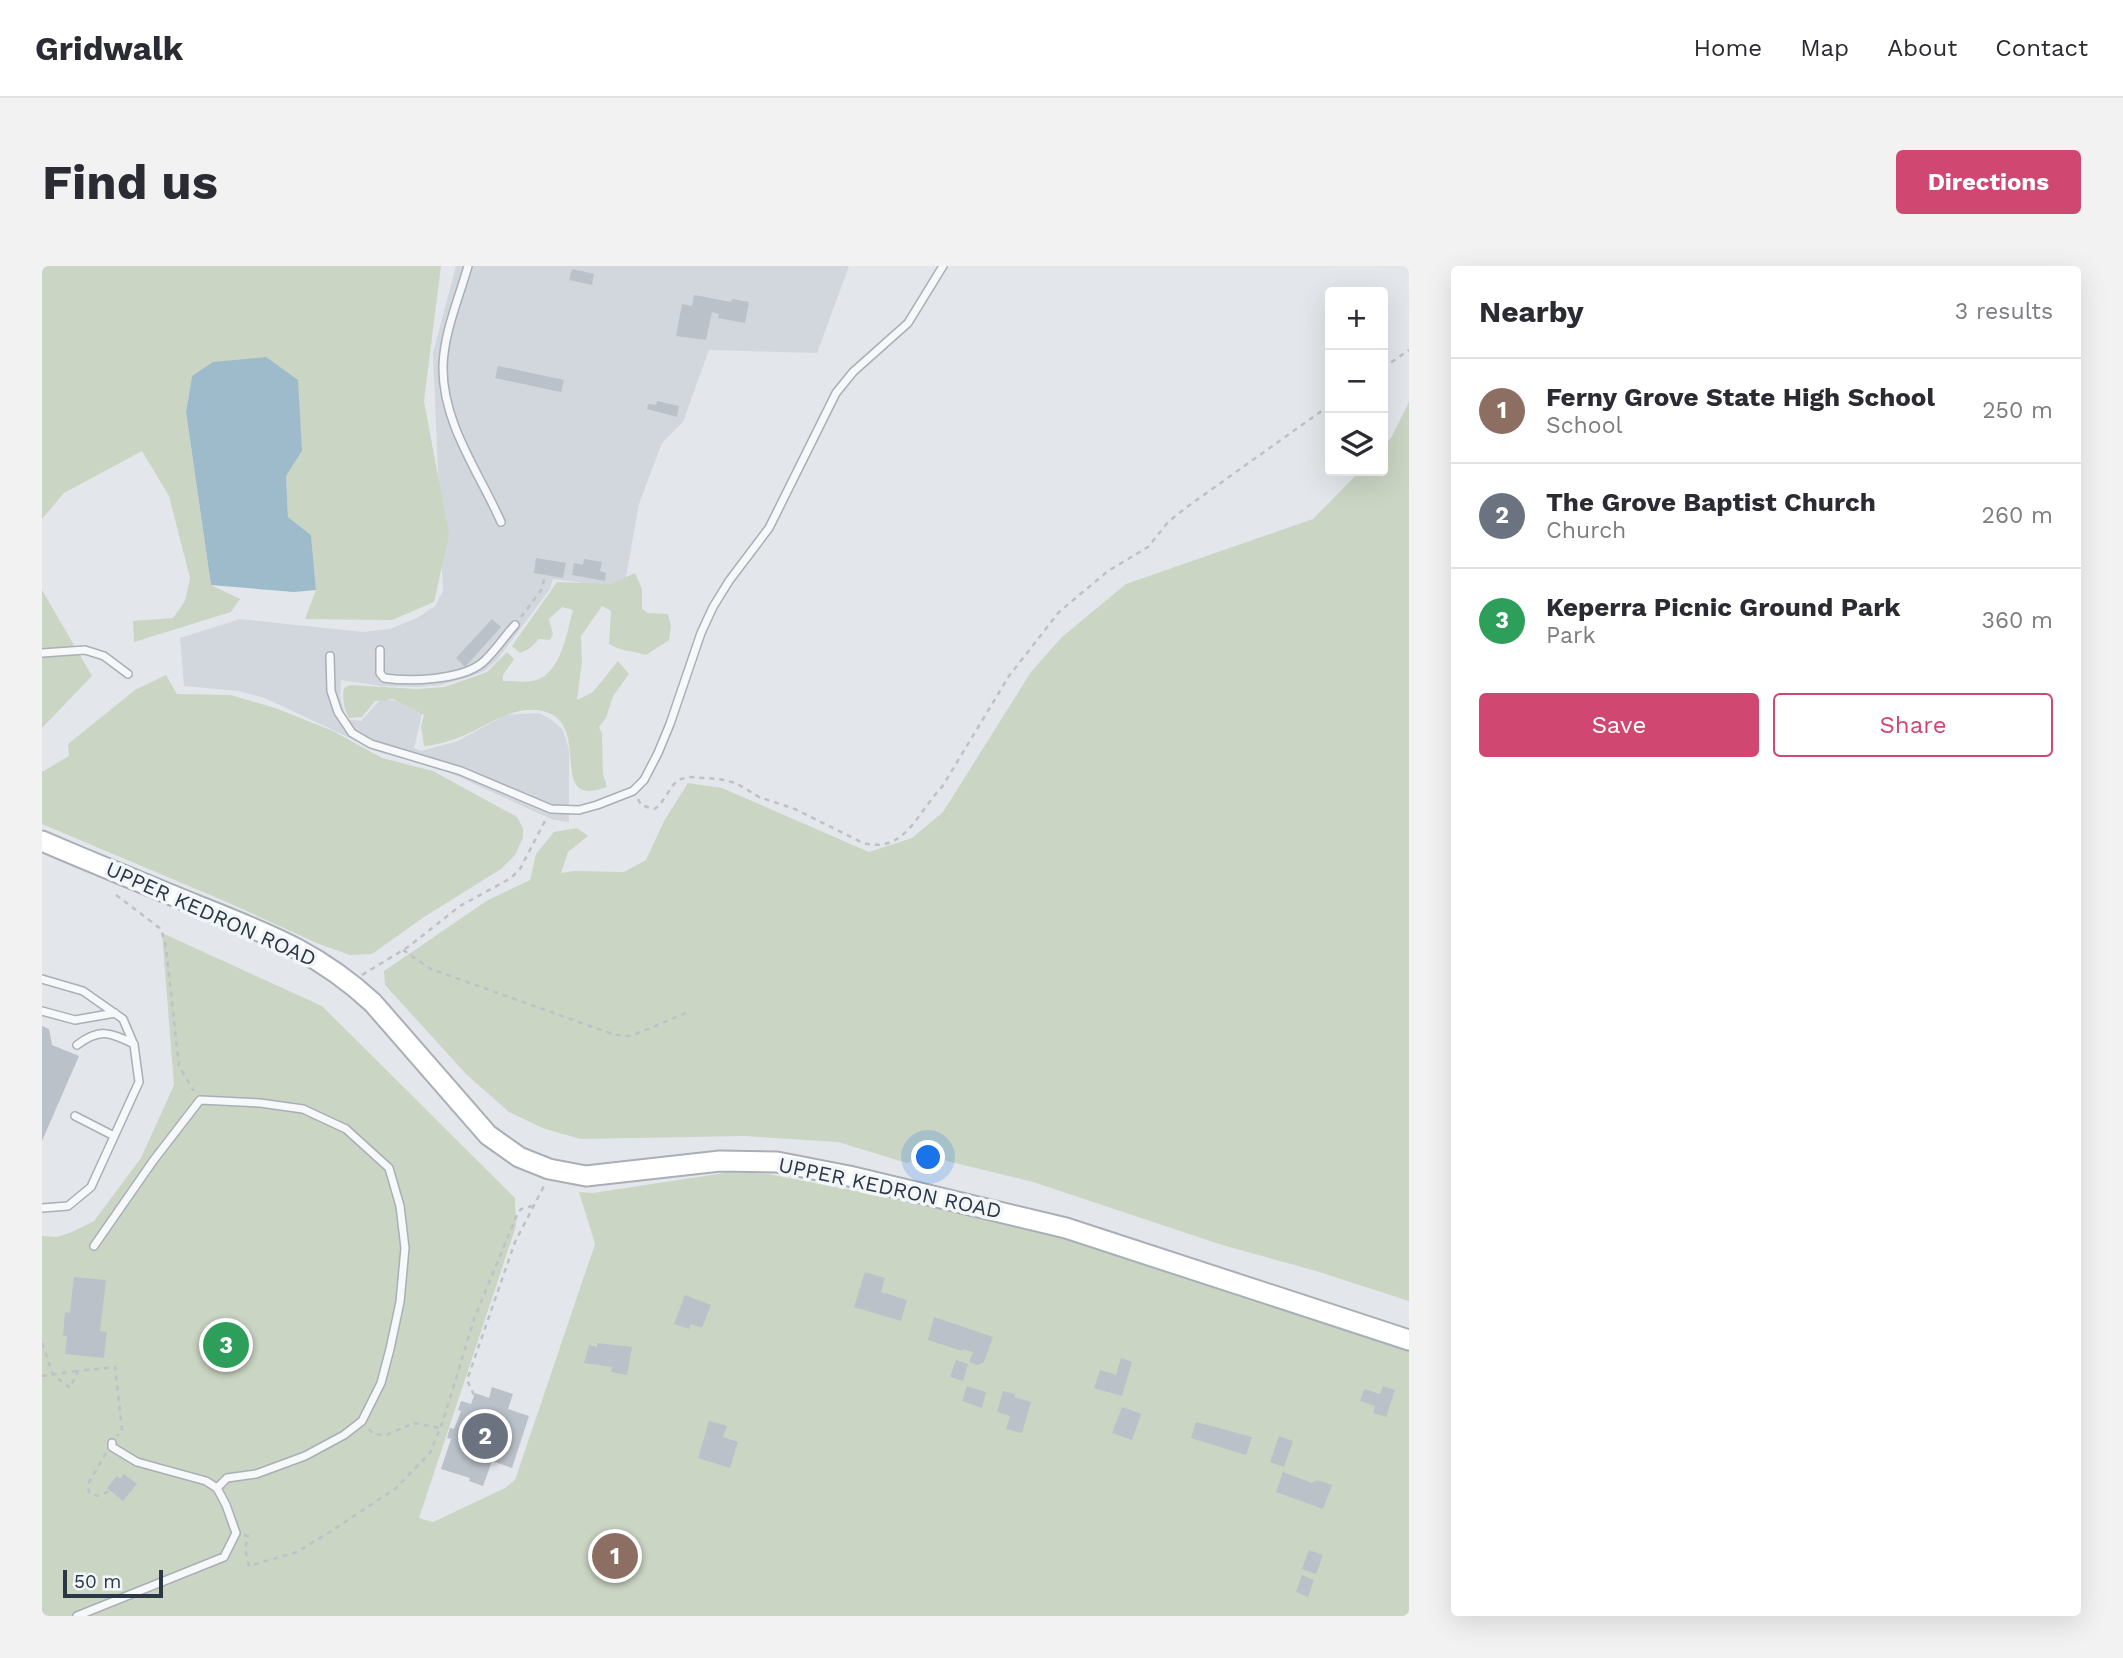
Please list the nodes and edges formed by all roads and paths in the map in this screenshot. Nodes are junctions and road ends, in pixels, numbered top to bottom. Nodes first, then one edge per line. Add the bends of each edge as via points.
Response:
1 (468, 266) edge
2 (943, 266) edge
3 (1409, 350) edge
4 (1388, 365) edge
5 (1325, 409) edge
6 (501, 522) dead end
7 (545, 575) dead end
8 (514, 625) joint
9 (380, 650) dead end
10 (42, 653) edge
11 (330, 656) dead end
12 (128, 674) dead end
13 (634, 791) junction
14 (551, 809) junction
15 (42, 841) edge
16 (116, 895) dead end
17 (403, 950) junction
18 (42, 979) edge
19 (352, 984) junction
20 (42, 1011) edge
21 (115, 1013) junction
22 (686, 1013) dead end
23 (77, 1045) dead end
24 (134, 1045) junction
25 (200, 1100) junction
26 (75, 1116) dead end
27 (114, 1136) junction
28 (545, 1183) dead end
29 (533, 1206) junction
30 (42, 1208) edge
31 (94, 1246) dead end
32 (1409, 1340) edge
33 (42, 1343) edge
34 (78, 1371) junction
35 (53, 1375) junction
36 (42, 1376) edge
37 (474, 1395) dead end
38 (362, 1421) junction
39 (440, 1428) junction
40 (112, 1443) junction
41 (217, 1488) junction
42 (110, 1491) dead end
43 (236, 1533) junction
44 (77, 1616) edge

1 - 6 lane via 449,328 444,386 466,454
2 - 13 lane via 908,323 836,393 769,528 713,607 651,770
3 - 4 path
5 - 13 path via 1191,504 1169,521 1148,547 1108,571 1059,612 1009,676 942,788 896,839 874,846 863,844 795,809 719,779 681,779 654,808 641,805
7 - 8 path via 542,589
8 - 9 lane via 484,662 447,676 384,678
10 - 12 lane via 85,650 104,656
11 - 14 lane via 331,691 352,733
13 - 14 lane via 579,810
14 - 17 path via 511,878 460,906
15 - 19 main road, UPPER KEDRON ROAD via 287,943
16 - 25 path via 161,929 179,1066
17 - 19 path
17 - 22 path via 431,969 615,1035 631,1036
18 - 21 lane via 83,991
19 - 32 main road, UPPER KEDRON ROAD via 488,1135 541,1167 586,1176 685,1163 766,1162 849,1176 1066,1228
20 - 21 lane via 75,1020
21 - 24 lane via 123,1019
23 - 24 lane via 90,1035 110,1032
24 - 27 lane via 139,1082
25 - 31 lane
25 - 38 lane via 303,1110 346,1129 389,1168 405,1248 401,1288 381,1384
26 - 27 lane
27 - 30 lane via 91,1187 68,1206
28 - 29 path
29 - 37 path via 515,1242 467,1380
29 - 39 path via 521,1209 511,1228 474,1319
33 - 35 path
34 - 35 path
34 - 35 path via 70,1388
34 - 40 path via 115,1367 122,1430
35 - 36 path
38 - 39 path via 373,1434 386,1435 414,1423
38 - 41 lane via 305,1456 256,1474 227,1478
39 - 43 path via 430,1453 396,1488 297,1552 249,1566 248,1536
40 - 41 lane via 136,1462
40 - 42 path via 88,1484 89,1492 97,1496
41 - 43 lane
43 - 44 lane via 224,1557

